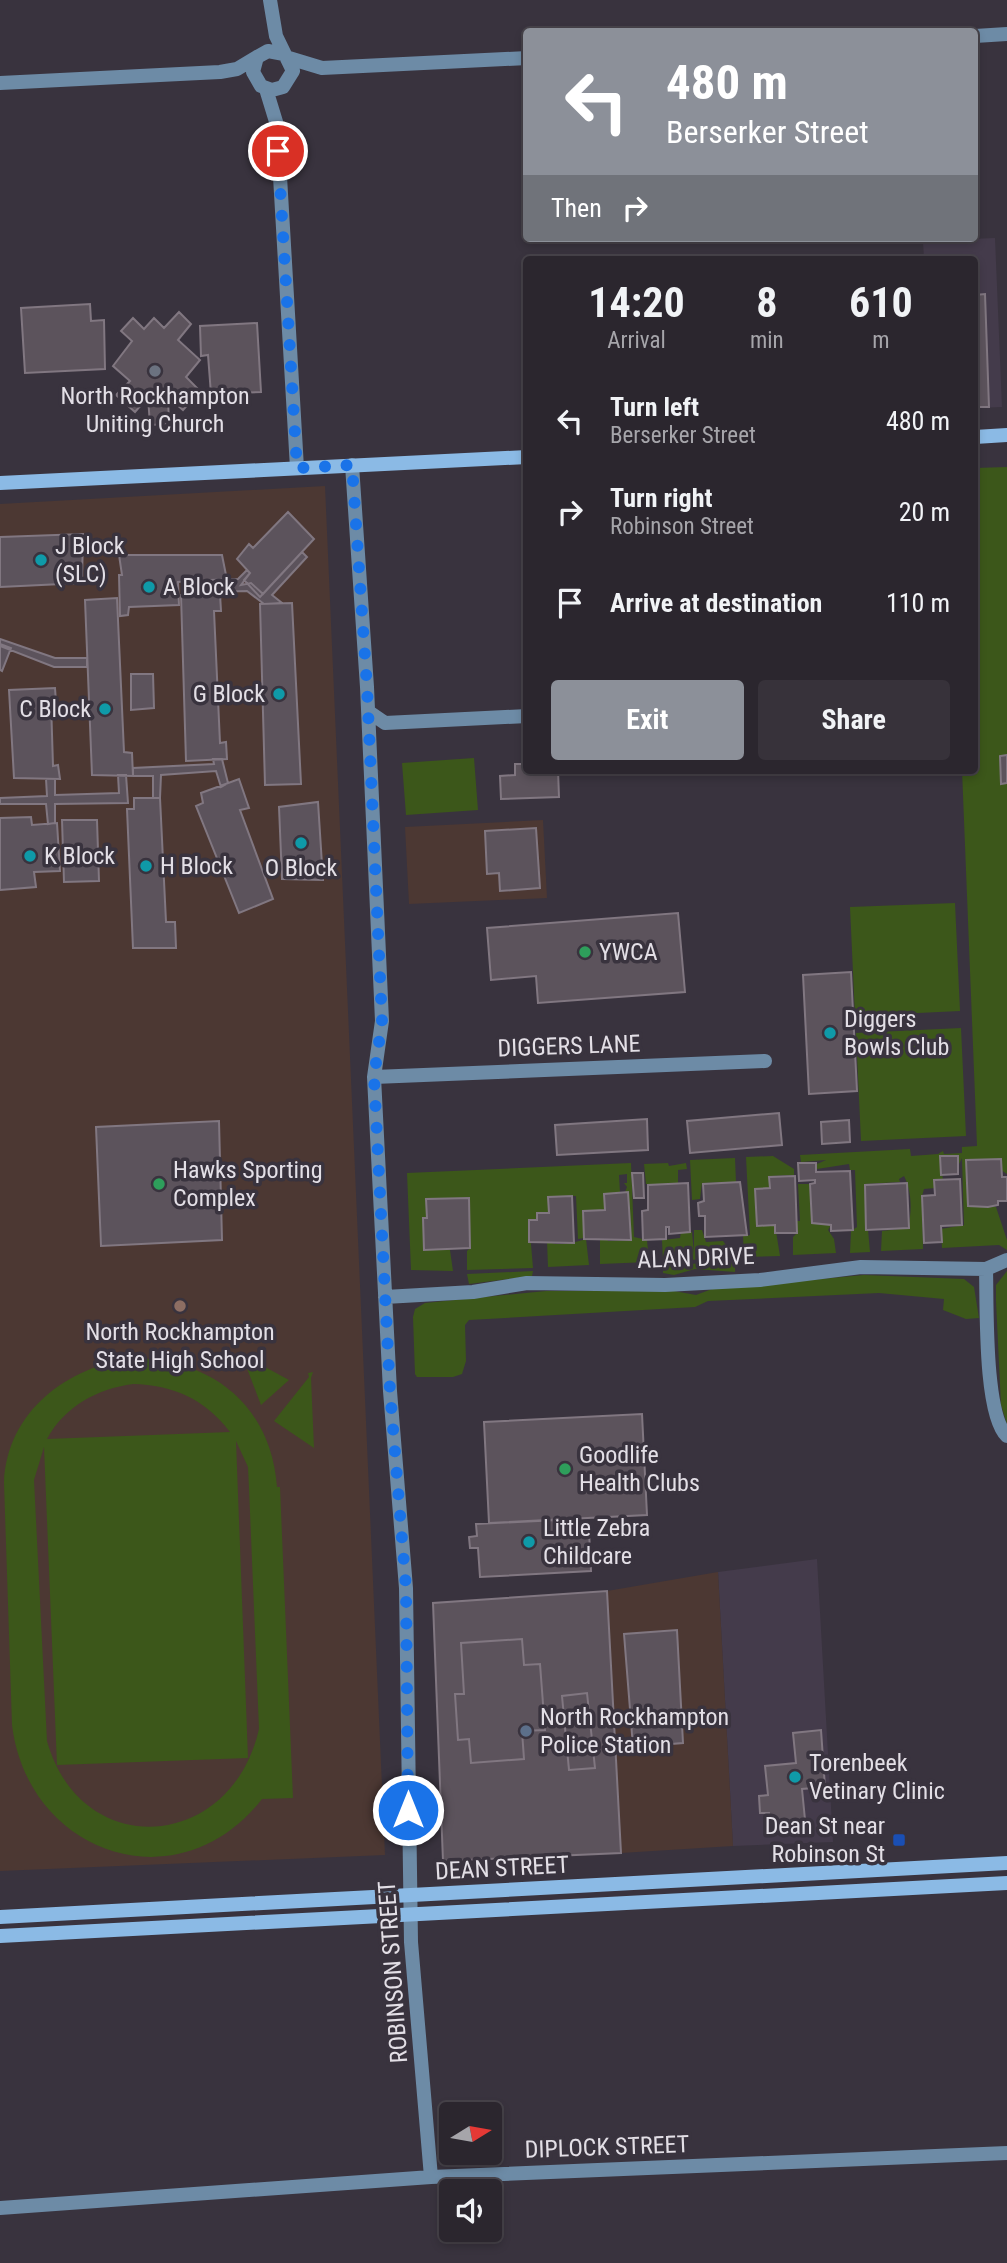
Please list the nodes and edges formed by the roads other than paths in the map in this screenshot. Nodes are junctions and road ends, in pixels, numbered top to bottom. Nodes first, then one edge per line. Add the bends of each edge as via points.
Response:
1 (269, 0) edge
2 (1007, 34) edge
3 (978, 36) edge
4 (260, 55) junction
5 (287, 56) junction
6 (523, 58) edge
7 (322, 68) junction
8 (220, 72) junction
9 (0, 83) edge
10 (285, 85) junction
11 (263, 88) junction
12 (277, 125) junction
13 (1007, 435) edge
14 (978, 437) edge
15 (523, 457) edge
16 (352, 465) junction
17 (297, 468) junction
18 (0, 483) edge
19 (369, 712) junction
20 (523, 716) edge
21 (765, 1061) dead end
22 (374, 1077) junction
23 (1007, 1260) edge
24 (986, 1269) junction
25 (385, 1297) junction
26 (1007, 1436) edge
27 (1007, 1863) edge
28 (1007, 1883) edge
29 (410, 1896) junction
30 (411, 1914) junction
31 (0, 1916) edge
32 (0, 1936) edge
33 (1007, 2153) edge
34 (432, 2176) junction
35 (0, 2208) edge

1 - 4 street
1 - 5 street via 276,36
2 - 3 street
4 - 5 street via 274,50
4 - 8 street via 237,69
4 - 11 street via 253,72
5 - 7 street
5 - 10 street via 293,71
6 - 7 street
7 - 10 street
8 - 9 street
8 - 11 street
10 - 11 street
10 - 12 street
11 - 12 street
12 - 17 street
13 - 14 main road
15 - 16 main road
16 - 17 main road
16 - 19 street, ROBINSON STREET
17 - 18 main road
19 - 20 street via 384,723
19 - 22 street, ROBINSON STREET via 382,1021
21 - 22 street, DIGGERS LANE
22 - 25 street, ROBINSON STREET
23 - 24 street, ALAN DRIVE
24 - 25 street, ALAN DRIVE via 861,1267 750,1280 664,1285 527,1283 473,1292
24 - 26 street via 991,1399
25 - 29 street, ROBINSON STREET via 406,1588
27 - 29 main road, DEAN STREET
28 - 30 main road, DEAN STREET
29 - 30 street, ROBINSON STREET
29 - 31 main road, DEAN STREET
30 - 32 main road, DEAN STREET
30 - 34 street, ROBINSON STREET
33 - 34 street, DIPLOCK STREET
34 - 35 street, DIPLOCK STREET

